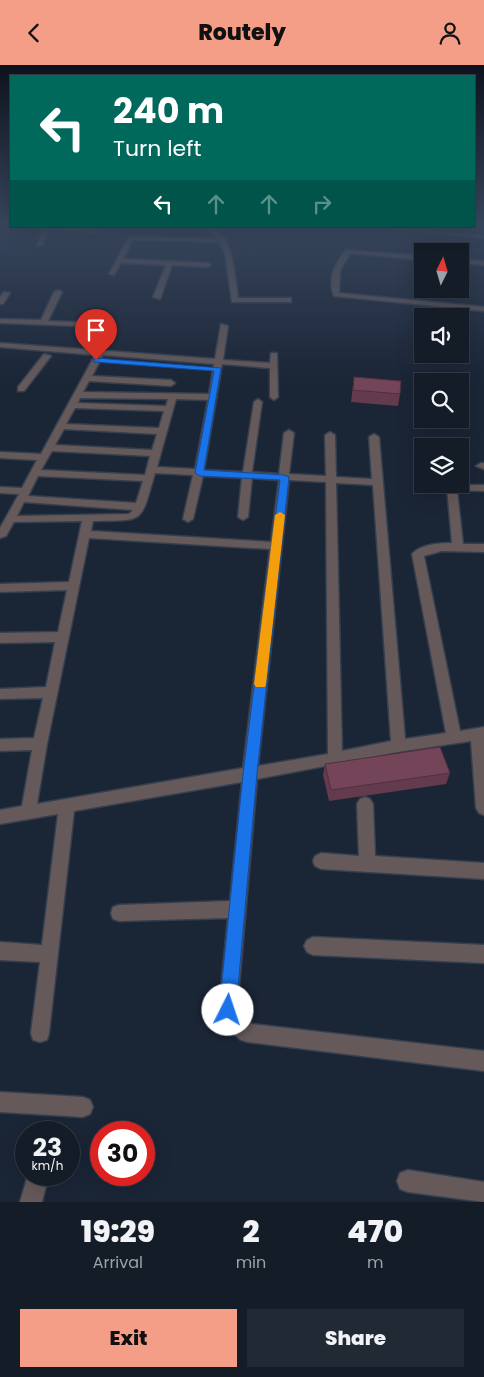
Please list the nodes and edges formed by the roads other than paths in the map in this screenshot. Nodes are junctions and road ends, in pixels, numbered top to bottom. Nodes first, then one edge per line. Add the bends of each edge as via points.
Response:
1 (165, 276) edge
2 (231, 276) edge
3 (336, 276) edge
4 (58, 292) dead end
5 (6, 293) dead end
6 (157, 297) dead end
7 (288, 300) dead end
8 (0, 301) edge
9 (484, 309) edge
10 (0, 321) edge
11 (43, 323) junction
12 (101, 325) dead end
13 (224, 326) dead end
14 (0, 345) edge
15 (0, 353) edge
16 (274, 355) dead end
17 (47, 356) junction
18 (98, 357) junction
19 (274, 365) junction
20 (218, 366) junction
21 (87, 378) junction
22 (171, 383) dead end
23 (22, 389) dead end
24 (78, 395) junction
25 (173, 396) junction
26 (214, 397) junction
27 (274, 397) dead end
28 (258, 402) dead end
29 (72, 405) junction
30 (169, 409) junction
31 (61, 426) junction
32 (162, 431) junction
33 (290, 433) dead end
34 (330, 435) dead end
35 (374, 437) dead end
36 (46, 453) junction
37 (155, 453) junction
38 (0, 455) edge
39 (36, 473) junction
40 (200, 473) junction
41 (148, 474) junction
42 (247, 475) junction
43 (284, 477) junction
44 (330, 480) junction
45 (378, 483) junction
46 (484, 488) edge
47 (0, 490) edge
48 (24, 495) junction
49 (140, 507) junction
50 (243, 517) dead end
51 (10, 519) junction
52 (88, 519) junction
53 (188, 519) dead end
54 (0, 534) edge
55 (85, 534) junction
56 (276, 546) junction
57 (458, 548) junction
58 (484, 548) edge
59 (74, 586) junction
60 (0, 588) edge
61 (63, 637) junction
62 (0, 639) edge
63 (51, 692) junction
64 (0, 694) edge
65 (480, 733) edge
66 (454, 737) junction
67 (40, 744) junction
68 (0, 745) edge
69 (398, 745) junction
70 (335, 759) junction
71 (250, 774) junction
72 (365, 804) dead end
73 (67, 806) junction
74 (484, 808) edge
75 (28, 813) junction
76 (0, 817) edge
77 (321, 861) dead end
78 (367, 864) junction
79 (484, 871) edge
80 (237, 909) junction
81 (119, 913) dead end
82 (313, 946) dead end
83 (0, 951) edge
84 (50, 954) junction
85 (484, 954) edge
86 (40, 1033) dead end
87 (484, 1061) edge
88 (0, 1102) edge
89 (82, 1107) dead end
90 (408, 1181) dead end
91 (484, 1193) edge

1 - 6 street
2 - 7 street via 235,300
3 - 9 street via 336,295
4 - 11 street
5 - 8 street
10 - 11 street
11 - 12 street
13 - 20 street
14 - 18 street
15 - 17 street
16 - 19 street
17 - 18 street
17 - 23 street
18 - 20 street
18 - 21 street
19 - 20 street
19 - 27 street
20 - 26 street
21 - 22 street
21 - 24 street
24 - 25 street
24 - 29 street
25 - 26 street
25 - 30 street
26 - 40 street
28 - 42 street
29 - 30 street
29 - 31 street
30 - 32 street
31 - 32 street
31 - 36 street
32 - 37 street
33 - 43 street
34 - 44 street
35 - 45 street
36 - 37 street
36 - 38 street
36 - 39 street
37 - 41 street
39 - 41 street
39 - 48 street
40 - 41 street
40 - 42 street
40 - 53 street
41 - 49 street
42 - 43 street
42 - 50 street
43 - 44 street
43 - 56 street
44 - 45 street
44 - 70 street
45 - 69 street
46 - 57 street via 452,487
47 - 48 street
48 - 49 street
48 - 51 street
49 - 52 street via 131,517
51 - 52 street
51 - 54 street
52 - 55 street
55 - 56 street
55 - 59 street
56 - 71 street
57 - 58 street
57 - 66 street via 430,549 418,554
59 - 60 street
59 - 61 street
61 - 62 street
61 - 63 street
63 - 64 street
63 - 67 street
65 - 66 street
65 - 74 street
66 - 69 street
67 - 68 street
67 - 75 street
69 - 70 street
70 - 71 street
71 - 73 street
71 - 80 street
72 - 78 street
73 - 75 street
73 - 84 street
75 - 76 street
77 - 78 street
78 - 79 street
80 - 81 street
80 - 87 street via 228,1010 234,1021 248,1033
82 - 85 street
83 - 84 street
84 - 86 street
88 - 89 street
90 - 91 street

